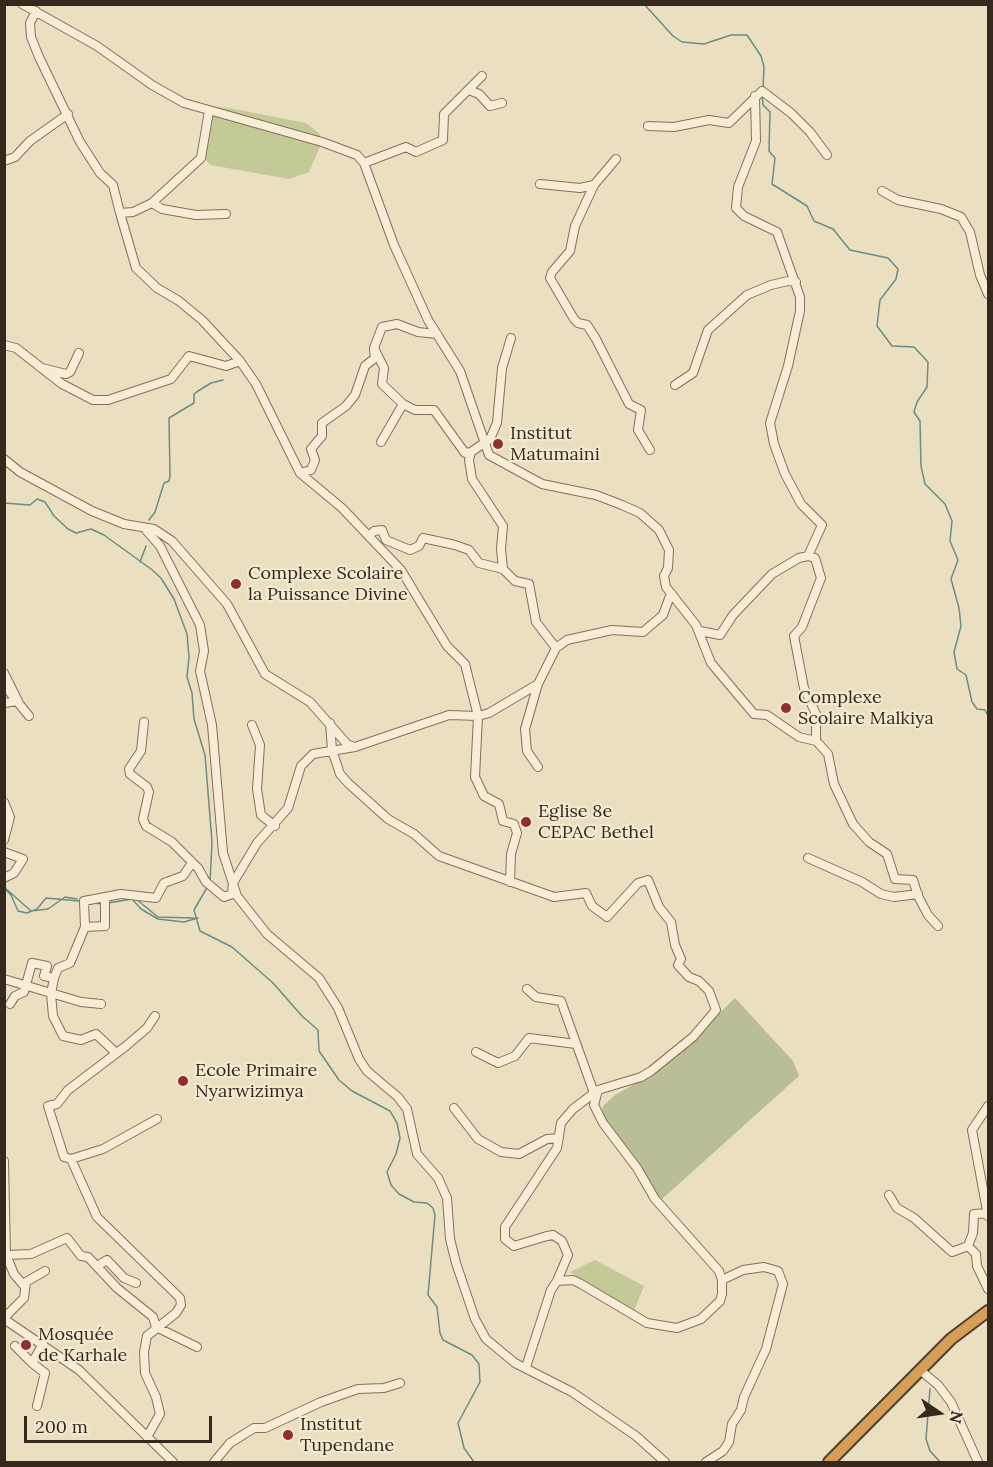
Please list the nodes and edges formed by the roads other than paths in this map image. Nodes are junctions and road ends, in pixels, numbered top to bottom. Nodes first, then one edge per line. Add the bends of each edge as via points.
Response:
1 (22, 4) edge
2 (36, 11) junction
3 (482, 76) dead end
4 (469, 90) junction
5 (755, 96) junction
6 (502, 103) dead end
7 (209, 111) junction
8 (68, 114) junction
9 (648, 126) dead end
10 (827, 155) dead end
11 (616, 159) dead end
12 (4, 161) edge
13 (364, 163) junction
14 (540, 184) dead end
15 (594, 185) junction
16 (882, 191) dead end
17 (152, 203) junction
18 (120, 213) junction
19 (226, 214) dead end
20 (796, 282) junction
21 (988, 294) edge
22 (437, 334) junction
23 (512, 338) dead end
24 (4, 345) edge
25 (374, 348) junction
26 (79, 352) dead end
27 (240, 361) junction
28 (38, 367) junction
29 (675, 386) dead end
30 (403, 404) junction
31 (381, 442) dead end
32 (483, 444) junction
33 (650, 450) dead end
34 (471, 452) junction
35 (4, 459) edge
36 (300, 473) junction
37 (145, 529) junction
38 (369, 536) junction
39 (808, 556) junction
40 (503, 569) junction
41 (671, 592) junction
42 (700, 631) junction
43 (556, 648) junction
44 (4, 673) edge
45 (538, 684) junction
46 (4, 685) edge
47 (18, 701) junction
48 (4, 703) edge
49 (29, 716) dead end
50 (478, 716) junction
51 (144, 722) dead end
52 (330, 723) junction
53 (252, 725) dead end
54 (816, 741) junction
55 (355, 747) junction
56 (332, 750) junction
57 (538, 767) dead end
58 (4, 802) edge
59 (274, 826) junction
60 (4, 840) edge
61 (4, 852) edge
62 (808, 858) dead end
63 (192, 862) junction
64 (4, 879) edge
65 (510, 882) junction
66 (232, 883) junction
67 (918, 894) junction
68 (105, 897) junction
69 (938, 926) dead end
70 (85, 927) junction
71 (54, 978) junction
72 (4, 979) edge
73 (27, 985) junction
74 (527, 989) dead end
75 (51, 994) junction
76 (10, 1004) dead end
77 (101, 1004) dead end
78 (155, 1016) dead end
79 (576, 1044) junction
80 (116, 1052) junction
81 (476, 1052) dead end
82 (596, 1091) junction
83 (988, 1106) edge
84 (454, 1108) dead end
85 (157, 1119) dead end
86 (559, 1138) junction
87 (72, 1159) junction
88 (4, 1161) edge
89 (889, 1195) dead end
90 (988, 1215) edge
91 (968, 1246) junction
92 (6, 1255) junction
93 (97, 1266) junction
94 (45, 1271) dead end
95 (722, 1280) junction
96 (557, 1281) junction
97 (136, 1283) dead end
98 (25, 1287) junction
99 (988, 1289) edge
100 (988, 1310) edge
101 (4, 1319) edge
102 (156, 1327) junction
103 (43, 1344) junction
104 (15, 1346) dead end
105 (197, 1347) dead end
106 (32, 1363) junction
107 (526, 1367) junction
108 (920, 1370) junction
109 (400, 1383) dead end
110 (37, 1406) dead end
111 (147, 1437) junction
112 (173, 1462) edge
113 (214, 1462) edge
114 (665, 1462) edge
115 (706, 1462) edge
116 (829, 1462) edge
117 (978, 1462) edge

1 - 2 street
2 - 7 street via 97,46 170,96
2 - 8 street via 30,23 31,37
3 - 4 street
4 - 6 street via 490,105
4 - 13 street via 444,114 443,140 416,152 406,147
5 - 9 street via 729,123 709,120 674,127
5 - 10 street via 762,92 791,114
5 - 20 street via 756,141 742,172 736,208 777,232
7 - 13 street via 336,147 357,155
7 - 17 street via 201,158
8 - 12 street via 15,157
8 - 18 street via 80,142 100,173 113,185
11 - 15 street
13 - 22 street via 394,244
14 - 15 street via 580,188
15 - 33 street via 575,226 570,250 550,278 574,319 587,325 597,339 629,405 641,410 639,430
16 - 21 street via 898,200 941,208 961,217 970,232
17 - 18 street
17 - 19 street via 162,209 196,215
18 - 27 street via 136,268 202,320
20 - 29 street via 779,283 747,295 708,330 693,373
20 - 39 street via 800,311 770,423 785,474 801,504 822,525
22 - 25 street via 389,323 382,327
22 - 32 street via 460,371
23 - 32 street via 502,368 497,423 490,439
24 - 28 street via 16,348
25 - 30 street via 384,368 382,384
25 - 36 street via 375,358 364,366 355,395 322,423 322,436 311,449 315,460 311,470
26 - 28 street via 66,374
27 - 28 street via 226,366 189,357 171,379 108,400 79,395
27 - 36 street via 256,384
30 - 31 street
30 - 34 street via 415,410 434,410 465,453
32 - 34 street
32 - 41 street via 489,454 542,484 596,495 650,520 669,550 664,581
34 - 40 street via 472,479 503,526
35 - 37 street via 20,472 92,511
36 - 38 street
37 - 52 street via 167,537 198,568 226,604 265,674 310,702
37 - 66 street via 160,546 200,625 204,651 200,671 212,725 223,853
38 - 40 street via 382,530 386,540 410,550 419,546 423,538 455,545 469,550 479,563
38 - 50 street via 401,570 447,646 465,664
39 - 42 street via 787,563 772,574 720,634
39 - 54 street via 815,558 821,578 802,627 794,636 804,688 816,714
40 - 43 street via 515,580 529,584 536,622
41 - 42 street
41 - 43 street via 663,615 643,632 612,630 580,636
42 - 54 street via 711,663 754,714 767,715 799,737
43 - 45 street
44 - 47 street
45 - 50 street via 502,707
45 - 57 street via 525,729 527,751
46 - 47 street
47 - 48 street
47 - 49 street
50 - 55 street via 449,715
50 - 65 street via 476,777 484,796 499,804 503,821 513,824 516,833
51 - 63 street via 141,751 129,769 149,792 143,819 146,826 172,842
52 - 55 street via 347,744
52 - 56 street
53 - 59 street via 260,745 256,789 261,815
54 - 67 street via 828,754 834,784 854,824 868,842 887,854 895,879 913,880
55 - 56 street
56 - 59 street via 313,754 300,766 293,800
56 - 65 street via 340,774 348,783 388,819 423,841 429,850
58 - 60 street via 9,817
59 - 66 street via 257,843
61 - 64 street via 23,859 14,873
62 - 67 street via 881,894
63 - 66 street via 224,897 232,894
63 - 68 street via 183,876 164,884 156,898 121,894
65 - 82 street via 554,897 586,893 592,906 608,917 638,883 648,880 659,907 671,922 681,959 678,965 709,991 716,1010 693,1036 640,1077
66 - 107 street via 255,921 319,978 338,1008 367,1071 407,1109 417,1154 438,1178 447,1198 456,1263 481,1332 504,1356
67 - 69 street
68 - 70 street via 84,902
68 - 70 street via 105,926
70 - 71 street via 70,963 58,968
71 - 73 street via 44,976 47,966 32,963
71 - 75 street
72 - 73 street
73 - 75 street
73 - 76 street
74 - 79 street via 536,997 561,1001
75 - 77 street
75 - 80 street via 53,1016 63,1036 81,1040 96,1034
78 - 80 street via 147,1028
79 - 81 street via 530,1038 515,1056 498,1063
79 - 82 street
80 - 87 street via 68,1090 57,1104 48,1106 64,1157
82 - 86 street via 564,1119
82 - 95 street via 594,1105 603,1123 637,1168 650,1193
83 - 90 street via 972,1130
84 - 86 street via 478,1138 501,1152 519,1154 547,1139
85 - 87 street via 103,1149
86 - 96 street via 557,1148 504,1233 514,1246 553,1235 562,1241 568,1256
87 - 102 street via 97,1217 180,1298 176,1313
88 - 92 street
89 - 91 street via 897,1208 952,1252
90 - 91 street via 974,1214
91 - 99 street via 976,1254
92 - 93 street via 31,1254 67,1239 81,1256
92 - 98 street via 14,1275
93 - 97 street via 107,1260 124,1278
93 - 102 street via 153,1317
94 - 98 street
95 - 96 street via 720,1301 708,1314 677,1328 647,1323 573,1280
95 - 115 street via 742,1270 764,1267 778,1271 783,1284 766,1349 732,1424 729,1442
96 - 107 street
98 - 101 street via 24,1298
100 - 108 highway
101 - 103 street
102 - 105 street
102 - 111 street via 147,1336 144,1352 145,1373 160,1414
103 - 106 street
103 - 111 street via 100,1388
104 - 106 street
106 - 110 street via 45,1373
107 - 114 street via 572,1392 636,1436
108 - 116 highway
108 - 117 street via 951,1402
109 - 113 street via 358,1389 265,1428 254,1428 231,1443
111 - 112 street

